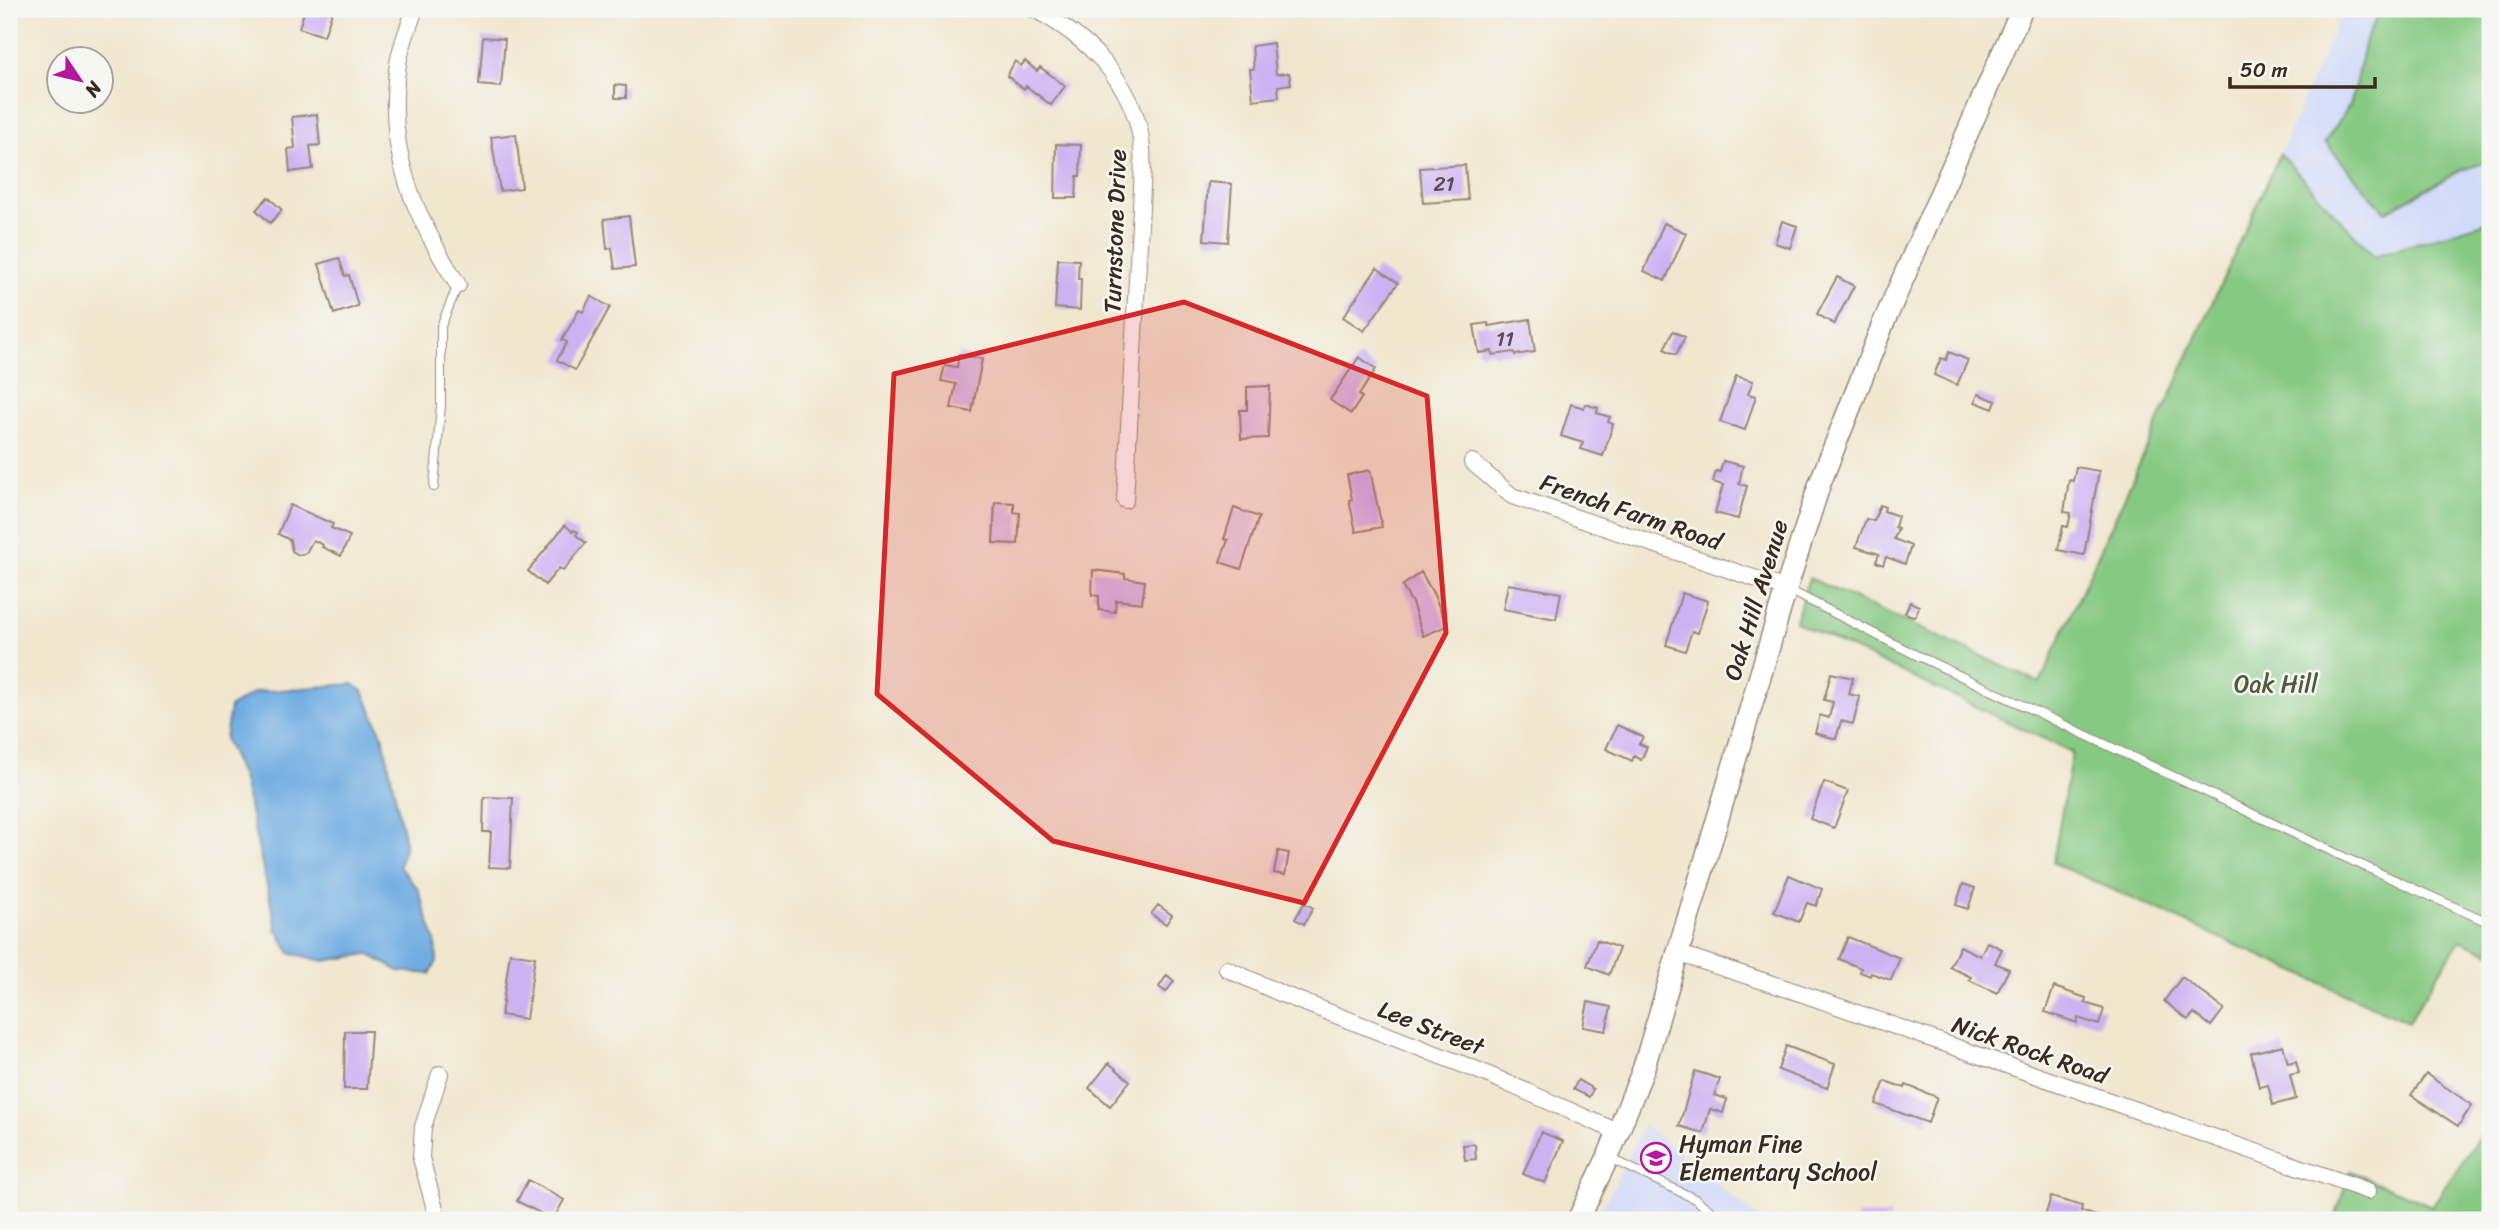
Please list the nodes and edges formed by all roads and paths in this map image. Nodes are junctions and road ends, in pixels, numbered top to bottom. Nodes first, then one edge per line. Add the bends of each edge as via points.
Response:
1 (415, 9) edge
2 (1034, 9) edge
3 (2022, 9) edge
4 (458, 285) joint
5 (1472, 462) dead end
6 (434, 487) dead end
7 (1125, 500) dead end
8 (1786, 589) junction
9 (2490, 923) edge
10 (1677, 953) junction
11 (1227, 969) dead end
12 (440, 1074) dead end
13 (1618, 1132) junction
14 (1608, 1157) junction
15 (2368, 1191) dead end
16 (438, 1220) edge
17 (1578, 1220) edge
18 (1722, 1220) edge

1 - 4 street via 397,70 398,141 415,209
2 - 7 street, Turnstone Drive via 1095,51 1123,90 1141,136
3 - 8 main road, Oak Hill Avenue via 1856,387
4 - 6 lane via 441,326
5 - 8 street, French Farm Road via 1512,496
8 - 9 lane via 1914,654
8 - 10 main road, Oak Hill Avenue
10 - 13 main road, Oak Hill Avenue via 1643,1070
10 - 15 street, Nick Rock Road
11 - 13 street, Lee Street
12 - 16 street via 422,1127 421,1158
13 - 14 main road, Oak Hill Avenue
14 - 17 main road, Oak Hill Avenue
14 - 18 lane via 1695,1199

